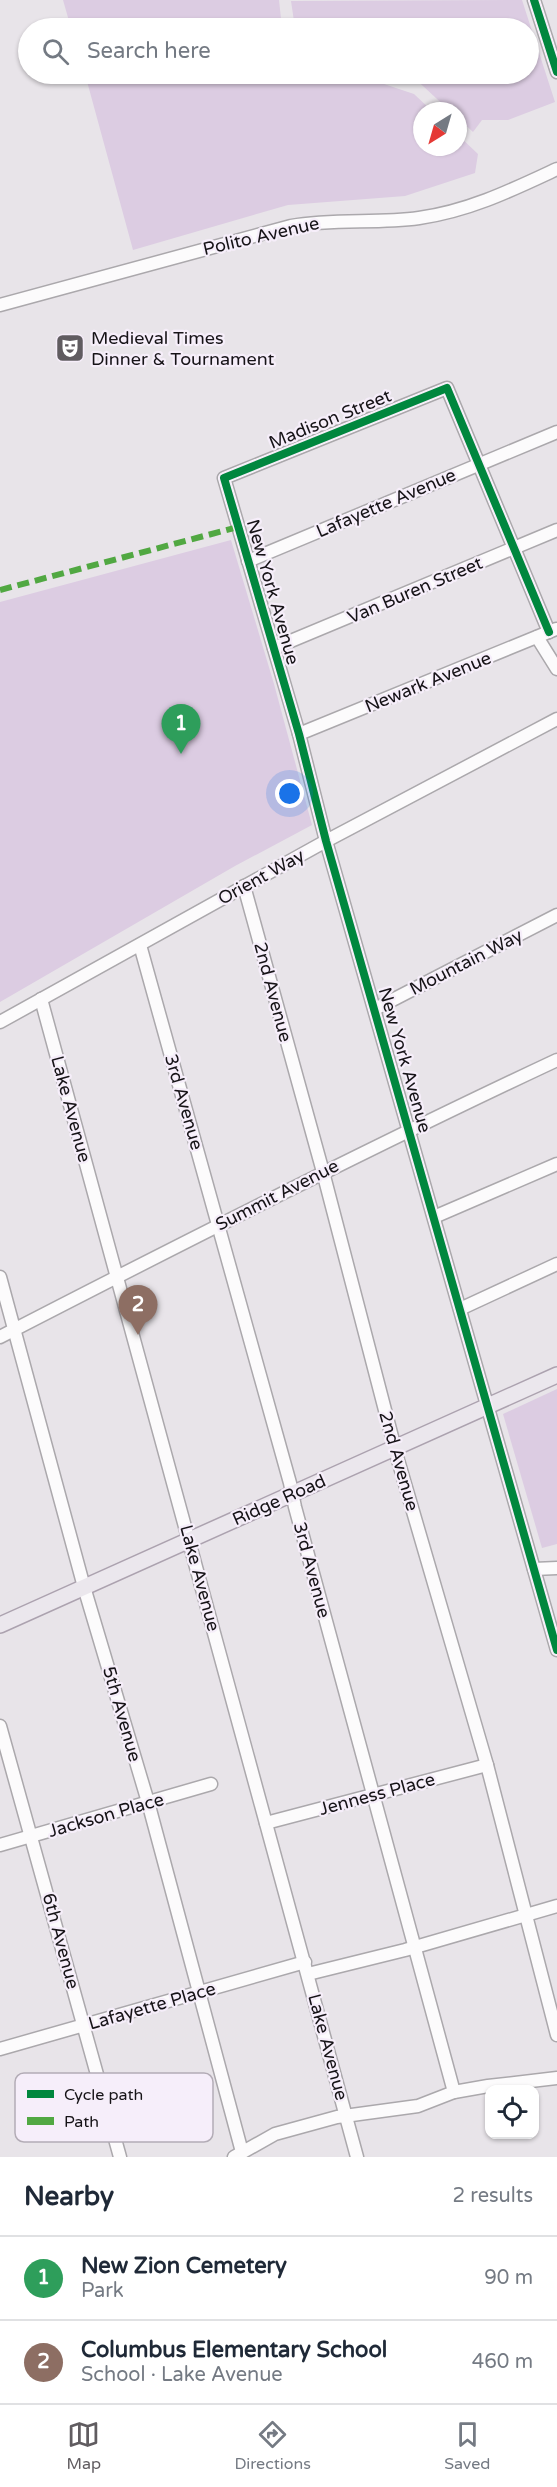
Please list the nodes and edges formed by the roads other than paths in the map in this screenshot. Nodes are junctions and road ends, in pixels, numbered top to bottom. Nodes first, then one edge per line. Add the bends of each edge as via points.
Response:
1 (534, 0) edge
2 (557, 72) edge
3 (557, 169) edge
4 (0, 305) edge
5 (557, 432) edge
6 (480, 464) junction
7 (224, 478) joint
8 (557, 530) edge
9 (515, 548) junction
10 (248, 561) junction
11 (553, 630) edge
12 (537, 637) junction
13 (274, 648) junction
14 (557, 669) edge
15 (557, 719) edge
16 (299, 734) junction
17 (326, 841) junction
18 (244, 886) junction
19 (557, 915) edge
20 (140, 945) junction
21 (41, 999) junction
22 (375, 1010) junction
23 (0, 1022) edge
24 (557, 1060) edge
25 (409, 1130) junction
26 (557, 1164) edge
27 (323, 1172) junction
28 (434, 1217) junction
29 (218, 1225) junction
30 (557, 1264) edge
31 (117, 1276) junction
32 (0, 1277) edge
33 (460, 1309) junction
34 (15, 1330) junction
35 (0, 1337) edge
36 (557, 1375) edge
37 (488, 1407) junction
38 (395, 1448) junction
39 (292, 1495) junction
40 (189, 1541) junction
41 (557, 1568) edge
42 (534, 1569) junction
43 (84, 1587) junction
44 (545, 1607) junction
45 (557, 1613) edge
46 (0, 1625) edge
47 (557, 1650) edge
48 (0, 1726) edge
49 (487, 1765) junction
50 (211, 1784) dead end
51 (374, 1794) junction
52 (148, 1802) junction
53 (266, 1823) junction
54 (32, 1836) junction
55 (0, 1845) edge
56 (557, 1906) edge
57 (527, 1913) junction
58 (415, 1947) junction
59 (306, 1968) junction
60 (199, 1992) junction
61 (84, 2026) junction
62 (557, 2035) edge
63 (0, 2049) edge
64 (97, 2073) edge
65 (557, 2078) edge
66 (454, 2092) junction
67 (346, 2115) junction
68 (116, 2142) edge
69 (238, 2154) edge
70 (120, 2157) edge
71 (357, 2157) edge

1 - 2 street
3 - 4 street, Polito Avenue via 496,197 444,213 291,226
5 - 6 street, Lafayette Avenue
6 - 7 street, Madison Street via 447,387
6 - 9 street
6 - 10 street, Lafayette Avenue
7 - 10 street, New York Avenue
8 - 9 street, Van Buren Street
9 - 11 street
9 - 13 street, Van Buren Street
10 - 13 street, New York Avenue
11 - 12 street, Newark Avenue
12 - 14 street
12 - 16 street, Newark Avenue
13 - 16 street, New York Avenue
15 - 17 street, Orient Way
16 - 17 street, New York Avenue
17 - 18 street, Orient Way
17 - 22 street, New York Avenue
18 - 20 street, Orient Way
18 - 27 street, 2nd Avenue
19 - 22 street, Mountain Way
20 - 21 street, Orient Way
20 - 29 street, 3rd Avenue
21 - 23 street, Orient Way
21 - 31 street, Lake Avenue
22 - 25 street, New York Avenue
24 - 25 street, Summit Avenue
25 - 27 street, Summit Avenue
25 - 28 street, New York Avenue
26 - 28 street
27 - 29 street, Summit Avenue
27 - 38 street, 2nd Avenue
28 - 33 street, New York Avenue
29 - 31 street, Summit Avenue
29 - 39 street, 3rd Avenue
30 - 33 street
31 - 34 street, Summit Avenue
31 - 40 street, Lake Avenue
32 - 34 street, 5th Avenue
33 - 37 street, New York Avenue
34 - 35 street, Summit Avenue
34 - 43 street, 5th Avenue
36 - 37 main road, Ridge Road
37 - 38 main road, Ridge Road
37 - 42 street, New York Avenue
38 - 39 main road, Ridge Road
38 - 49 street, 2nd Avenue
39 - 40 main road, Ridge Road
39 - 51 street, 3rd Avenue
40 - 43 main road, Ridge Road
40 - 53 street, Lake Avenue
41 - 42 street
42 - 44 street, New York Avenue
43 - 46 main road, Ridge Road
43 - 52 street, 5th Avenue
44 - 45 street
44 - 47 street, New York Avenue
48 - 54 street, 6th Avenue
49 - 51 street, Jenness Place
49 - 57 street, 2nd Avenue
50 - 52 street, Jackson Place
51 - 53 street, Jenness Place
51 - 58 street, 3rd Avenue
52 - 54 street, Jackson Place
52 - 60 street, 5th Avenue
53 - 59 street, Lake Avenue
54 - 55 street, Jackson Place
54 - 61 street, 6th Avenue
56 - 57 street, Lafayette Place
57 - 58 street, Lafayette Place
57 - 62 street, 2nd Avenue
58 - 59 street, Lafayette Place
58 - 66 street, 3rd Avenue
59 - 60 street, Lafayette Place
59 - 67 street, Lake Avenue
60 - 61 street, Lafayette Place
60 - 69 street, 5th Avenue
61 - 63 street, Lafayette Place
61 - 64 street, 6th Avenue
65 - 66 street
66 - 67 street via 418,2106
67 - 69 street via 275,2134
67 - 71 street, Lake Avenue
68 - 70 street, 6th Avenue

